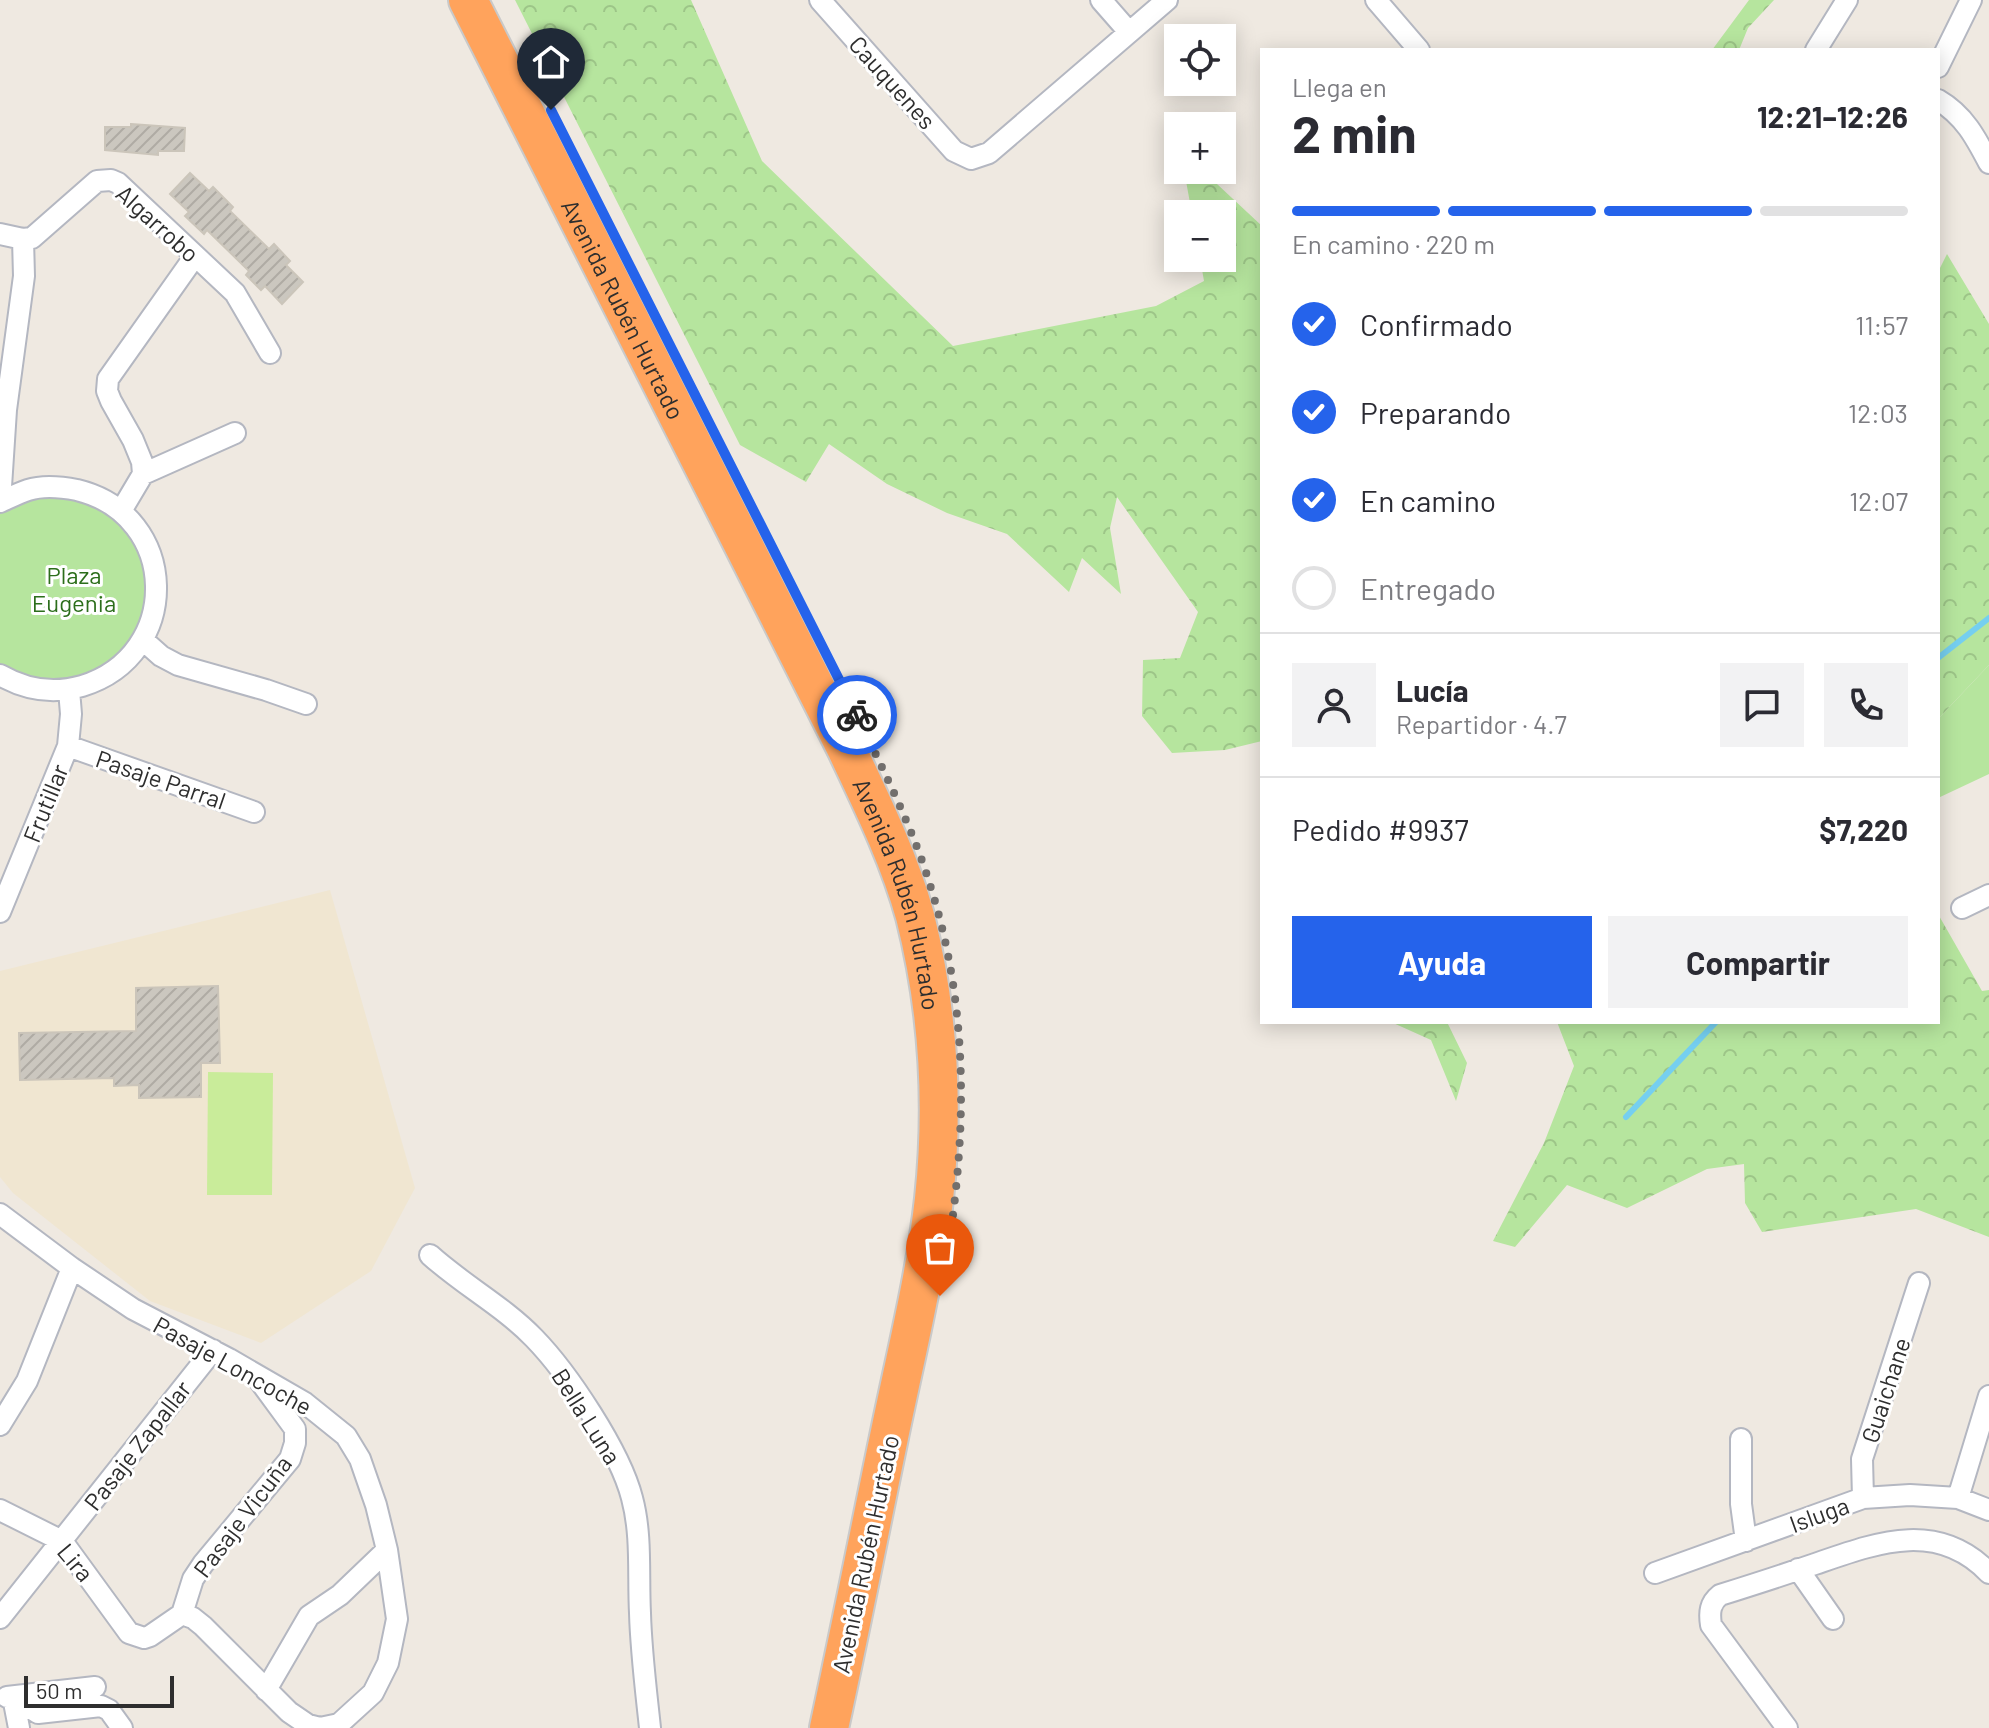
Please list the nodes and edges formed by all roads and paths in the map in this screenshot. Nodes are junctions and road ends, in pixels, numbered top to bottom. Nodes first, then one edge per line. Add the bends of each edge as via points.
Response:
1 (468, 0) edge
2 (495, 0) edge
3 (820, 0) edge
4 (1101, 0) edge
5 (1167, 0) edge
6 (1376, 0) edge
7 (1847, 0) edge
8 (1971, 0) edge
9 (1129, 32) junction
10 (1417, 48) edge
11 (1817, 48) edge
12 (1940, 63) edge
13 (1940, 101) edge
14 (1989, 163) edge
15 (0, 234) edge
16 (23, 239) junction
17 (195, 256) junction
18 (270, 353) dead end
19 (235, 433) dead end
20 (143, 474) junction
21 (0, 502) edge
22 (121, 511) junction
23 (143, 640) junction
24 (0, 675) edge
25 (69, 690) junction
26 (306, 704) dead end
27 (68, 746) junction
28 (254, 812) dead end
29 (1989, 895) edge
30 (1962, 908) dead end
31 (0, 912) edge
32 (0, 1214) edge
33 (430, 1255) dead end
34 (72, 1268) junction
35 (1919, 1283) dead end
36 (213, 1350) junction
37 (255, 1375) junction
38 (1989, 1396) edge
39 (0, 1425) edge
40 (1741, 1439) dead end
41 (1863, 1498) junction
42 (1958, 1498) junction
43 (0, 1510) edge
44 (1989, 1510) edge
45 (62, 1541) junction
46 (1746, 1541) junction
47 (387, 1550) junction
48 (1798, 1569) junction
49 (1655, 1573) dead end
50 (1989, 1573) edge
51 (182, 1614) junction
52 (0, 1618) edge
53 (1833, 1619) dead end
54 (95, 1687) dead end
55 (266, 1690) junction
56 (6, 1697) edge
57 (19, 1728) edge
58 (122, 1728) edge
59 (320, 1728) edge
60 (650, 1728) edge
61 (829, 1728) edge
62 (851, 1728) edge
63 (1787, 1728) edge

1 - 61 highway, Avenida Rubén Hurtado via 846,748 901,872 921,942 938,1064 934,1199
2 - 62 highway, Avenida Rubén Hurtado via 858,716 916,845 948,953 962,1093 955,1212
3 - 9 street, Cauquenes via 954,151 971,159 989,153
4 - 9 street
5 - 9 street
6 - 10 street
7 - 11 street
8 - 12 street
13 - 14 street via 1972,131
15 - 16 street
16 - 17 street, Algarrobo via 32,238 97,181 111,180
16 - 21 street via 24,276
17 - 18 street, Algarrobo via 235,293
17 - 20 street via 108,379 107,391 133,440
19 - 20 street
20 - 22 street
21 - 22 street via 30,489 62,487 93,494
22 - 23 street via 151,553 156,579 154,611
23 - 25 street via 124,664 98,681
23 - 26 street via 178,665
24 - 25 street via 23,686
25 - 27 street, Frutillar
27 - 28 street, Pasaje Parral
27 - 31 street, Frutillar
29 - 30 street
32 - 34 street, Pasaje Loncoche
33 - 60 street, Bella Luna via 536,1340 593,1418 621,1468 636,1524
34 - 36 street, Pasaje Loncoche via 133,1309
34 - 39 street via 27,1381
35 - 41 street, Guaichane via 1862,1459
36 - 37 street, Pasaje Loncoche
36 - 45 street, Pasaje Zapallar
37 - 47 street, Pasaje Loncoche via 305,1403 346,1436 360,1459
37 - 51 street, Pasaje Vicuña via 295,1429 295,1443 271,1485 193,1579
38 - 42 street
40 - 46 street
41 - 42 street, Isluga
41 - 46 street, Isluga
42 - 44 street, Isluga
43 - 45 street, Lira
45 - 51 street, Lira via 129,1633 150,1636
45 - 52 street, Pasaje Zapallar
46 - 49 street, Isluga
47 - 55 street via 309,1616
47 - 59 street, Pasaje Loncoche via 397,1619 388,1663 373,1693 339,1724
48 - 50 street, Isluga via 1845,1552 1912,1539 1933,1540 1960,1551
48 - 53 street
48 - 63 street, Isluga via 1720,1595 1711,1608 1711,1625
51 - 55 street via 203,1626
54 - 56 street
55 - 59 street via 289,1712
56 - 57 street
56 - 58 street via 38,1713 101,1706

